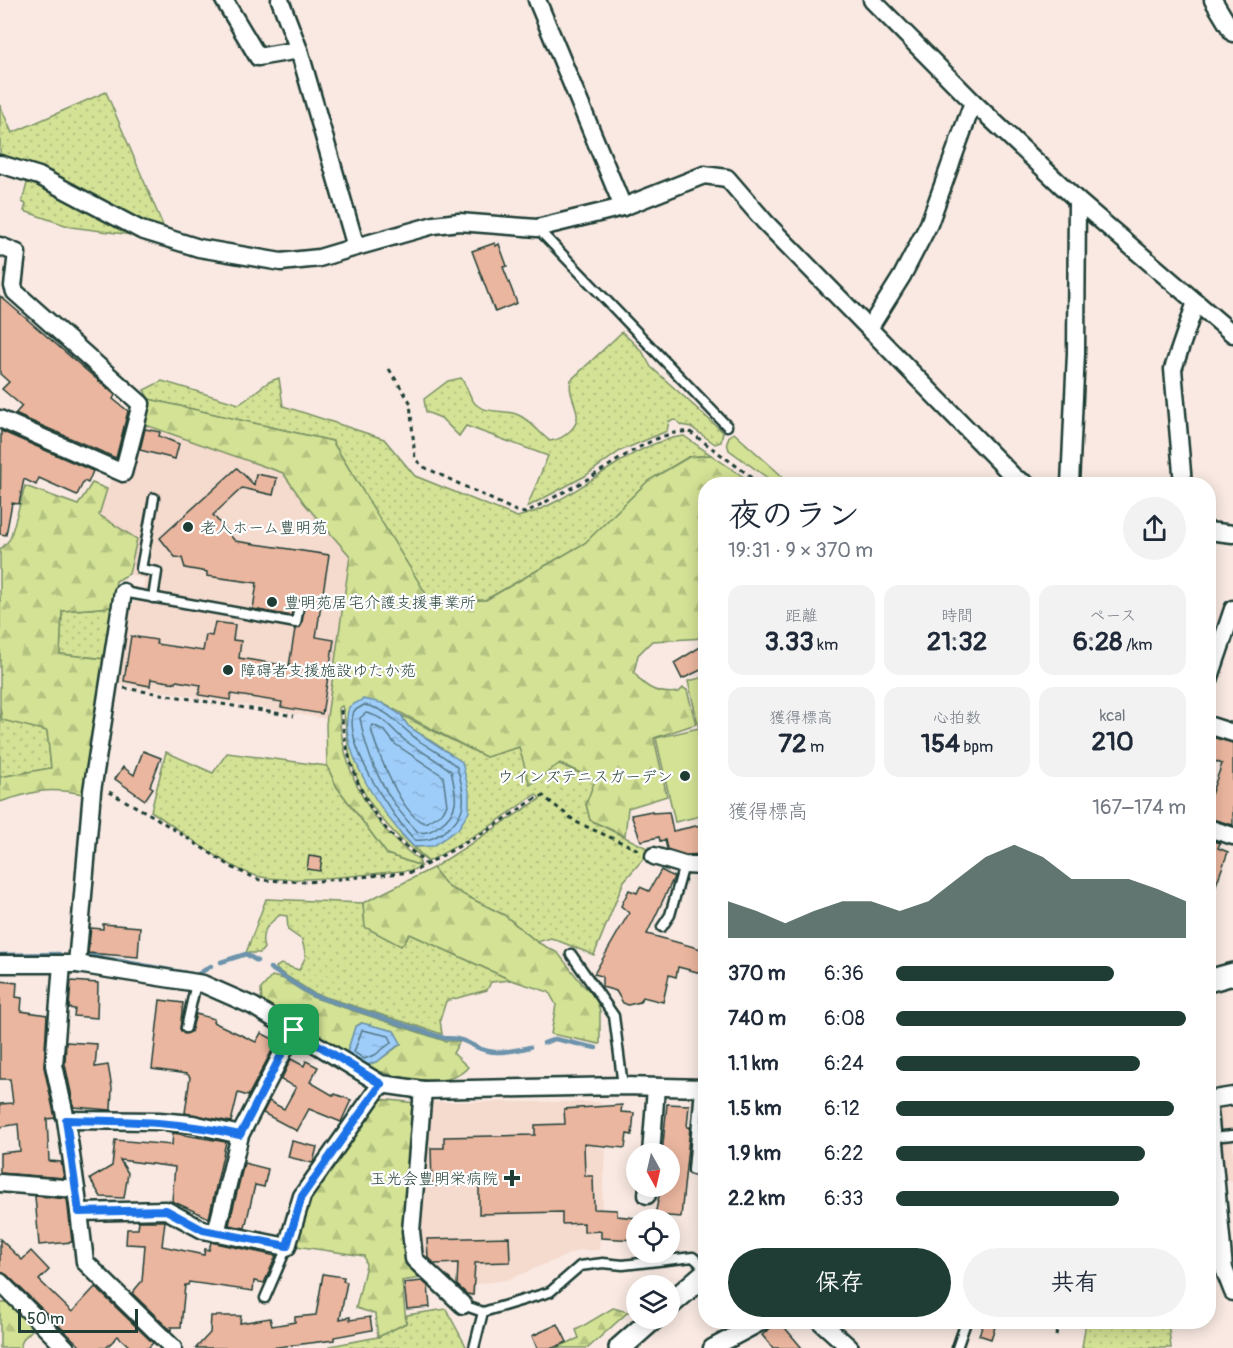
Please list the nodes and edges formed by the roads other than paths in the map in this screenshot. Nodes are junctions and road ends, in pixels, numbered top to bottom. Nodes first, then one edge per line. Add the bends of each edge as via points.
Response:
1 (224, 0) edge
2 (280, 0) edge
3 (537, 0) edge
4 (872, 0) edge
5 (1213, 0) edge
6 (1233, 33) edge
7 (299, 50) junction
8 (973, 102) junction
9 (0, 164) edge
10 (1077, 200) junction
11 (623, 207) junction
12 (537, 228) junction
13 (0, 246) edge
14 (356, 247) junction
15 (1196, 302) junction
16 (870, 327) junction
17 (1233, 333) edge
18 (0, 419) edge
19 (727, 426) dead end
20 (1014, 477) edge
21 (1070, 477) edge
22 (1182, 477) edge
23 (154, 498) dead end
24 (1216, 532) edge
25 (1233, 534) edge
26 (123, 592) joint
27 (153, 598) junction
28 (299, 606) dead end
29 (1233, 609) edge
30 (1216, 659) edge
31 (1216, 729) edge
32 (1233, 734) edge
33 (1216, 831) edge
34 (1233, 836) edge
35 (654, 856) road end
36 (684, 865) junction
37 (698, 866) edge
38 (662, 927) dead end
39 (571, 954) dead end
40 (0, 964) edge
41 (70, 964) junction
42 (1233, 974) edge
43 (1216, 979) edge
44 (196, 983) junction
45 (186, 1028) dead end
46 (294, 1030) junction
47 (381, 1084) junction
48 (623, 1086) junction
49 (656, 1087) junction
50 (698, 1088) edge
51 (423, 1090) junction
52 (1233, 1096) edge
53 (1216, 1099) edge
54 (66, 1120) junction
55 (698, 1129) edge
56 (240, 1135) junction
57 (1233, 1135) edge
58 (1216, 1137) edge
59 (652, 1143) edge
60 (698, 1171) edge
61 (1216, 1181) edge
62 (0, 1183) edge
63 (76, 1189) junction
64 (79, 1212) junction
65 (216, 1233) junction
66 (287, 1246) junction
67 (698, 1262) edge
68 (698, 1280) edge
69 (0, 1282) edge
70 (1233, 1292) edge
71 (680, 1296) edge
72 (266, 1298) dead end
73 (463, 1305) joint
74 (483, 1312) junction
75 (642, 1329) edge
76 (748, 1329) edge
77 (829, 1329) edge
78 (964, 1329) edge
79 (66, 1348) edge
80 (173, 1348) edge
81 (474, 1348) edge
82 (620, 1348) edge
83 (712, 1348) edge
84 (850, 1348) edge
85 (957, 1348) edge

1 - 7 street via 258,57
2 - 7 street
3 - 11 street
4 - 8 street
5 - 6 street
7 - 14 street
8 - 10 street
8 - 16 street via 929,224
9 - 14 street via 39,176 141,230 199,248 281,262 319,258
10 - 15 street
10 - 21 street
11 - 12 street
11 - 16 street via 704,175 727,178 765,222
12 - 14 street via 459,222
12 - 19 lane
13 - 18 street via 17,253 15,292 141,404 123,473
15 - 17 street
15 - 22 street via 1173,369
16 - 20 street
23 - 27 lane via 141,569 157,572
24 - 25 street
26 - 27 lane
26 - 41 street
27 - 28 lane via 296,623
29 - 30 street
31 - 32 street
33 - 34 street
35 - 36 street
36 - 37 street
36 - 38 lane via 670,915
39 - 48 lane via 614,1016
40 - 41 street
41 - 44 street
41 - 54 street via 54,1065
42 - 43 street
44 - 45 lane
44 - 46 street via 237,998
46 - 47 street
46 - 56 street
47 - 51 street
47 - 66 street via 302,1196
48 - 49 street
48 - 51 street
49 - 50 street
49 - 59 street
51 - 73 street via 411,1231 414,1259
52 - 53 street
54 - 56 street via 159,1121
54 - 63 street
55 - 60 lane via 693,1170
56 - 65 street
57 - 58 lane
61 - 70 street via 1224,1269
62 - 63 street
63 - 64 street
64 - 65 street via 166,1210
64 - 80 street via 85,1262
65 - 66 street
66 - 72 lane
67 - 74 lane via 693,1257 580,1266 550,1292
68 - 71 street
69 - 79 street
73 - 74 lane
74 - 81 lane
75 - 82 street
76 - 83 street
77 - 84 street
78 - 85 lane

